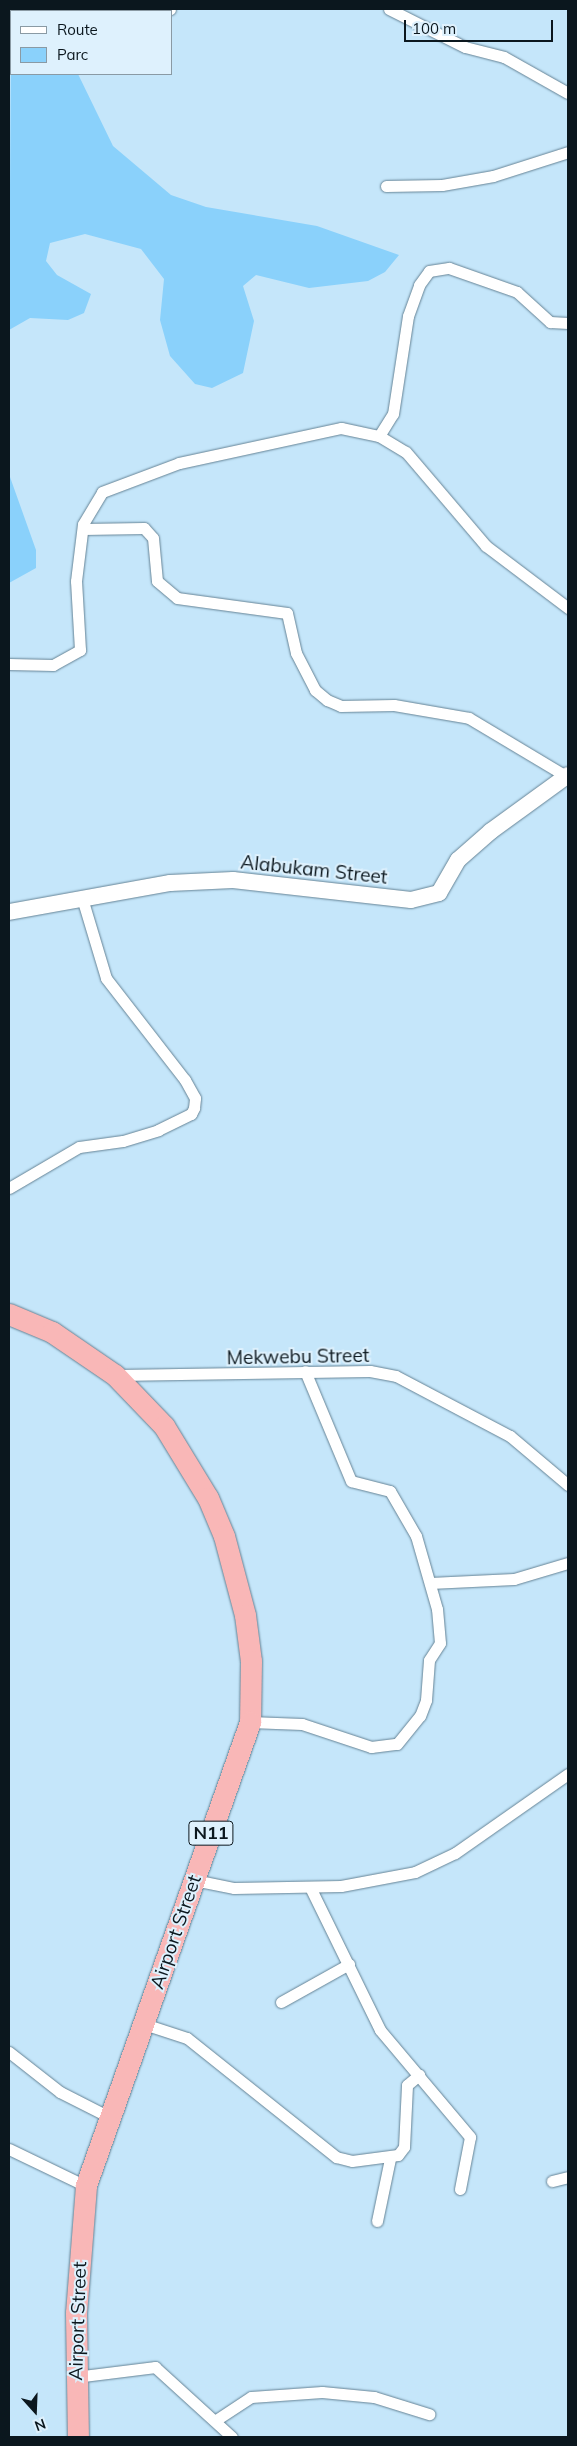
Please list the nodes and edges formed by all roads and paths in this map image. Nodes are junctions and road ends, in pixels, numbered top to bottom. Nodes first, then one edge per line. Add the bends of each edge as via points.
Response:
1 (170, 9) edge
2 (389, 9) edge
3 (153, 10) edge
4 (568, 93) edge
5 (568, 152) edge
6 (386, 186) dead end
7 (568, 323) edge
8 (380, 436) junction
9 (83, 529) junction
10 (568, 608) edge
11 (9, 664) edge
12 (567, 775) edge
13 (82, 898) junction
14 (9, 912) edge
15 (9, 1188) edge
16 (9, 1314) edge
17 (305, 1371) junction
18 (115, 1375) junction
19 (568, 1485) edge
20 (568, 1563) edge
21 (430, 1582) junction
22 (250, 1722) junction
23 (568, 1774) edge
24 (194, 1880) junction
25 (310, 1888) junction
26 (349, 1964) junction
27 (281, 2002) dead end
28 (144, 2024) junction
29 (9, 2052) edge
30 (419, 2075) junction
31 (109, 2117) junction
32 (9, 2149) edge
33 (390, 2159) junction
34 (568, 2177) edge
35 (552, 2181) dead end
36 (86, 2186) junction
37 (460, 2189) dead end
38 (377, 2221) dead end
39 (75, 2377) junction
40 (428, 2414) dead end
41 (216, 2420) junction
42 (78, 2437) edge
43 (232, 2437) edge

1 - 3 street
2 - 4 street via 465,47 504,57
5 - 6 street via 493,176 442,185
7 - 8 street via 550,322 517,292 449,268 429,271 418,285 408,316 393,414
8 - 9 street via 341,428 179,463 102,492
8 - 10 street via 406,452 486,546
9 - 11 street via 76,581 80,650 53,665
9 - 12 street via 144,528 153,538 157,581 177,598 287,613 296,653 315,690 328,700 341,706 394,705 469,718
12 - 13 street, Alabukam Street via 491,831 458,860 439,893 411,900 233,880 170,883
13 - 14 street, Alabukam Street
13 - 15 street via 106,978 185,1080 195,1098 194,1108 191,1114 158,1130 123,1141 78,1147
16 - 18 highway, Airport Street / N11 via 52,1332
17 - 18 street, Mekwebu Street
17 - 19 street, Mekwebu Street via 370,1371 424,1388 510,1436
17 - 21 street via 352,1481 361,1487 382,1488 395,1497 416,1536
18 - 22 highway, Airport Street / N11 via 174,1442 208,1498 224,1536 246,1624 251,1661
20 - 21 street via 514,1579
21 - 22 street via 440,1643 428,1660 426,1700 420,1716 397,1744 371,1746 302,1724
22 - 24 highway, Airport Street / N11
23 - 25 street via 454,1853 416,1872 371,1884
24 - 25 street via 234,1888
24 - 28 highway, Airport Street / N11
25 - 26 street
26 - 27 street
26 - 30 street via 380,2030
28 - 31 highway, Airport Street / N11
28 - 33 street via 187,2038 336,2157
29 - 31 street via 60,2092
30 - 33 street via 407,2085 404,2147
30 - 37 street via 470,2137
31 - 36 highway, Airport Street / N11
32 - 36 street
33 - 38 street
34 - 35 street
36 - 39 highway, Airport Street / N11
39 - 41 street via 155,2366
39 - 42 highway, Airport Street / N11
40 - 41 street via 374,2397 322,2392 251,2397
41 - 43 street

